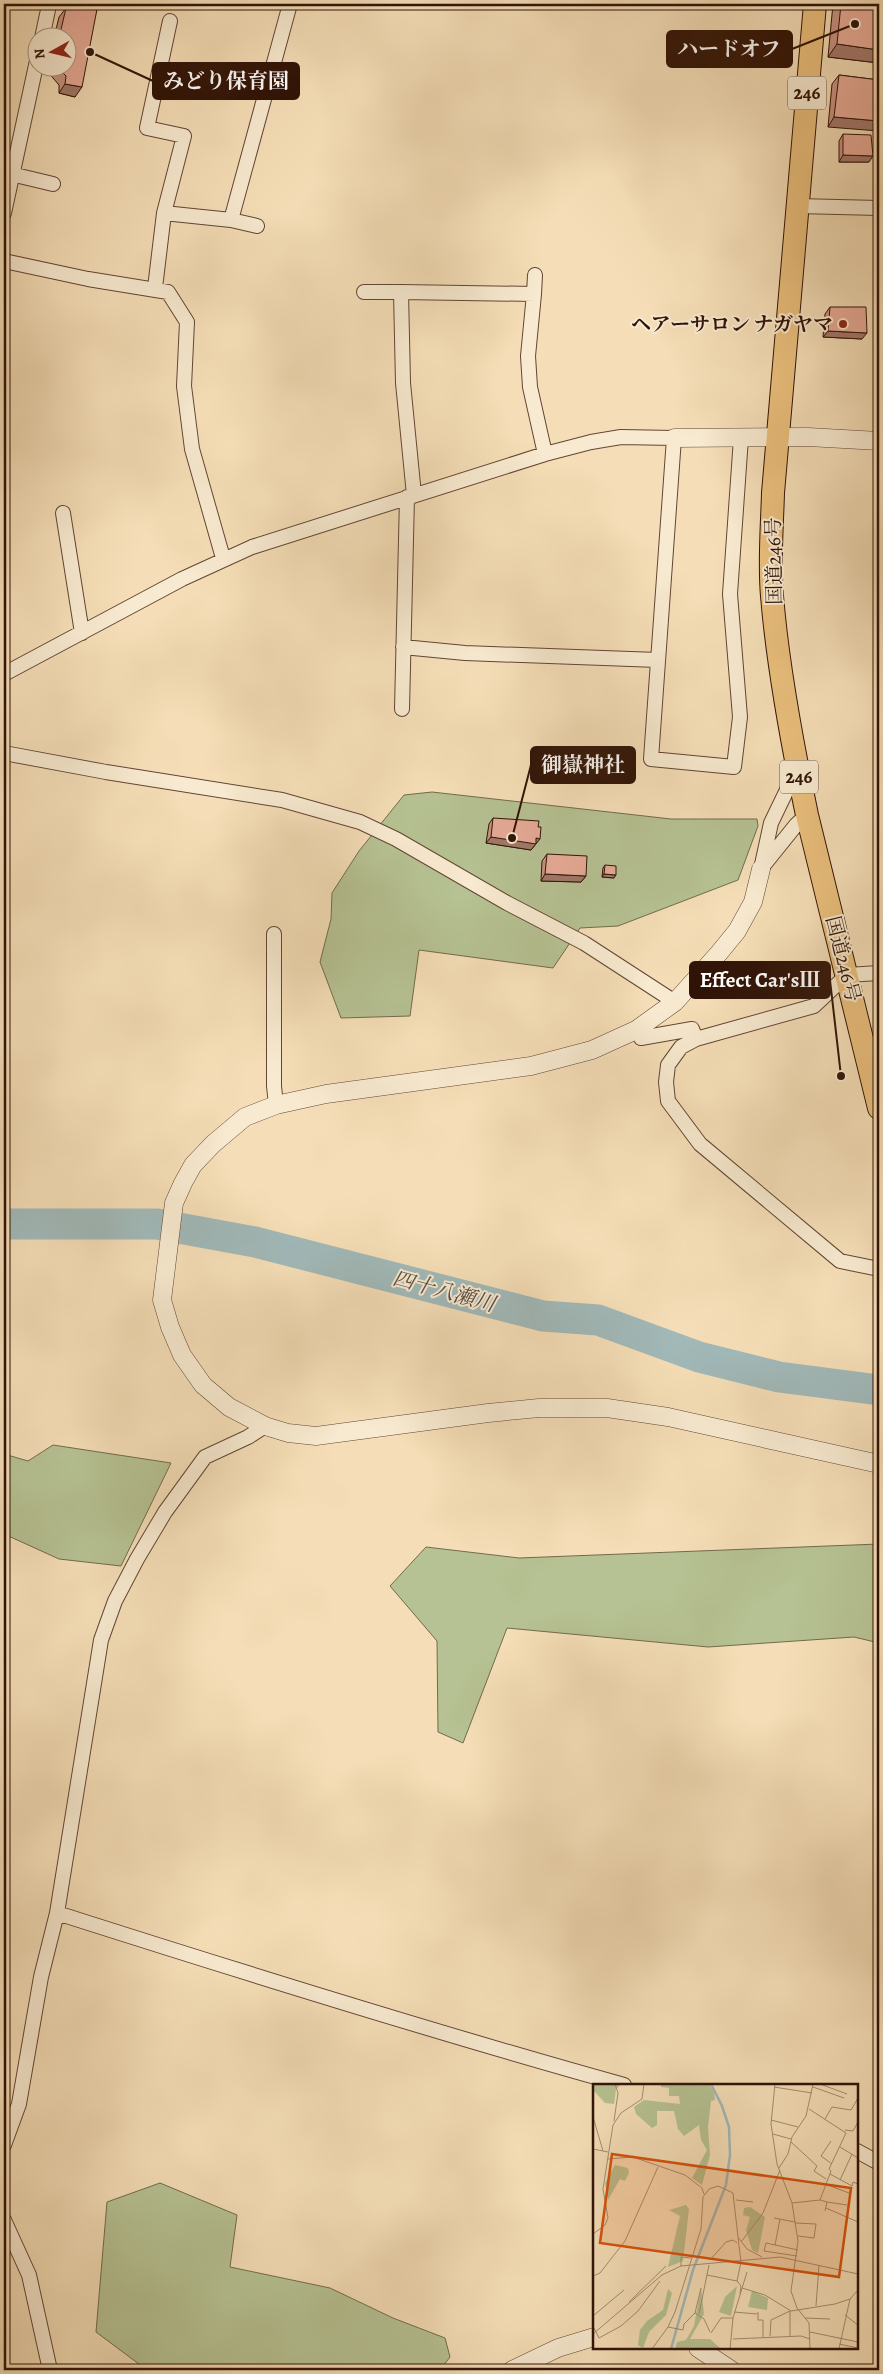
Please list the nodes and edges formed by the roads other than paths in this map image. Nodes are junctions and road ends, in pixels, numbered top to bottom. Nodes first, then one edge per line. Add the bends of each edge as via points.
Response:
1 (290, 4) edge
2 (815, 4) edge
3 (48, 10) dead end
4 (170, 20) dead end
5 (44, 28) edge
6 (33, 78) edge
7 (11, 174) junction
8 (53, 184) dead end
9 (797, 206) junction
10 (879, 208) edge
11 (4, 213) edge
12 (164, 213) junction
13 (231, 220) junction
14 (257, 226) dead end
15 (4, 261) edge
16 (536, 275) dead end
17 (155, 288) junction
18 (364, 292) dead end
19 (401, 292) junction
20 (534, 294) junction
21 (674, 438) junction
22 (741, 438) junction
23 (779, 438) junction
24 (879, 441) edge
25 (545, 454) junction
26 (410, 496) junction
27 (63, 513) dead end
28 (223, 558) junction
29 (82, 632) junction
30 (403, 647) junction
31 (658, 660) junction
32 (4, 674) edge
33 (402, 709) dead end
34 (4, 753) edge
35 (797, 770) junction
36 (807, 815) junction
37 (761, 869) junction
38 (274, 934) dead end
39 (879, 973) edge
40 (847, 976) junction
41 (675, 1002) junction
42 (636, 1030) junction
43 (696, 1039) junction
44 (276, 1105) junction
45 (879, 1108) edge
46 (879, 1270) edge
47 (264, 1426) junction
48 (879, 1464) edge
49 (57, 1913) junction
50 (621, 2084) edge
51 (4, 2145) edge
52 (858, 2152) edge
53 (879, 2163) edge
54 (4, 2220) edge
55 (593, 2337) edge
56 (700, 2349) edge
57 (50, 2370) edge
58 (512, 2370) edge
59 (731, 2370) edge

1 - 13 street
2 - 9 highway, 国道246号 / 246
3 - 5 street
4 - 12 street via 147,128 184,136
6 - 7 street
7 - 8 street
7 - 11 street
9 - 10 street
9 - 23 highway, 国道246号 / 246
12 - 13 street
12 - 17 street
13 - 14 street
15 - 17 street via 88,279
16 - 20 street
17 - 28 street via 168,292 187,322 184,386 192,449
18 - 19 street
19 - 20 street
19 - 26 street
20 - 25 street via 528,356 530,387
21 - 22 street
21 - 25 street via 621,437
21 - 31 street
22 - 23 street
22 - 31 street via 730,594 740,717 734,768 651,759
23 - 24 street
23 - 35 highway, 国道246号 / 246 via 773,494 772,596
25 - 26 street
26 - 28 street
26 - 30 street
27 - 29 street
28 - 29 street
29 - 32 street
30 - 31 street via 466,653
30 - 33 street
34 - 41 street via 282,800 360,822 584,943
35 - 36 highway, 国道246号 / 246
35 - 37 street via 771,824
36 - 37 street
36 - 40 highway, 国道246号 / 246
37 - 41 street via 753,902 737,931
38 - 44 street
39 - 40 street
40 - 43 street via 814,1006
40 - 45 highway, 国道246号 / 246
41 - 42 street
42 - 43 street via 641,1038 692,1029
42 - 44 street via 592,1050 531,1066 326,1094
43 - 46 street via 680,1047 668,1065 666,1082 668,1101 700,1144 840,1261
44 - 47 street via 245,1117 193,1165 174,1203 162,1300 182,1356 203,1385 229,1407
47 - 48 street via 316,1436 539,1408 607,1408 668,1417
47 - 49 street via 205,1457 165,1512 115,1601 101,1640
49 - 50 street via 374,2013
49 - 51 street via 41,1977 19,2104
52 - 53 street
54 - 57 street via 29,2275
55 - 58 street via 558,2348
56 - 59 street

